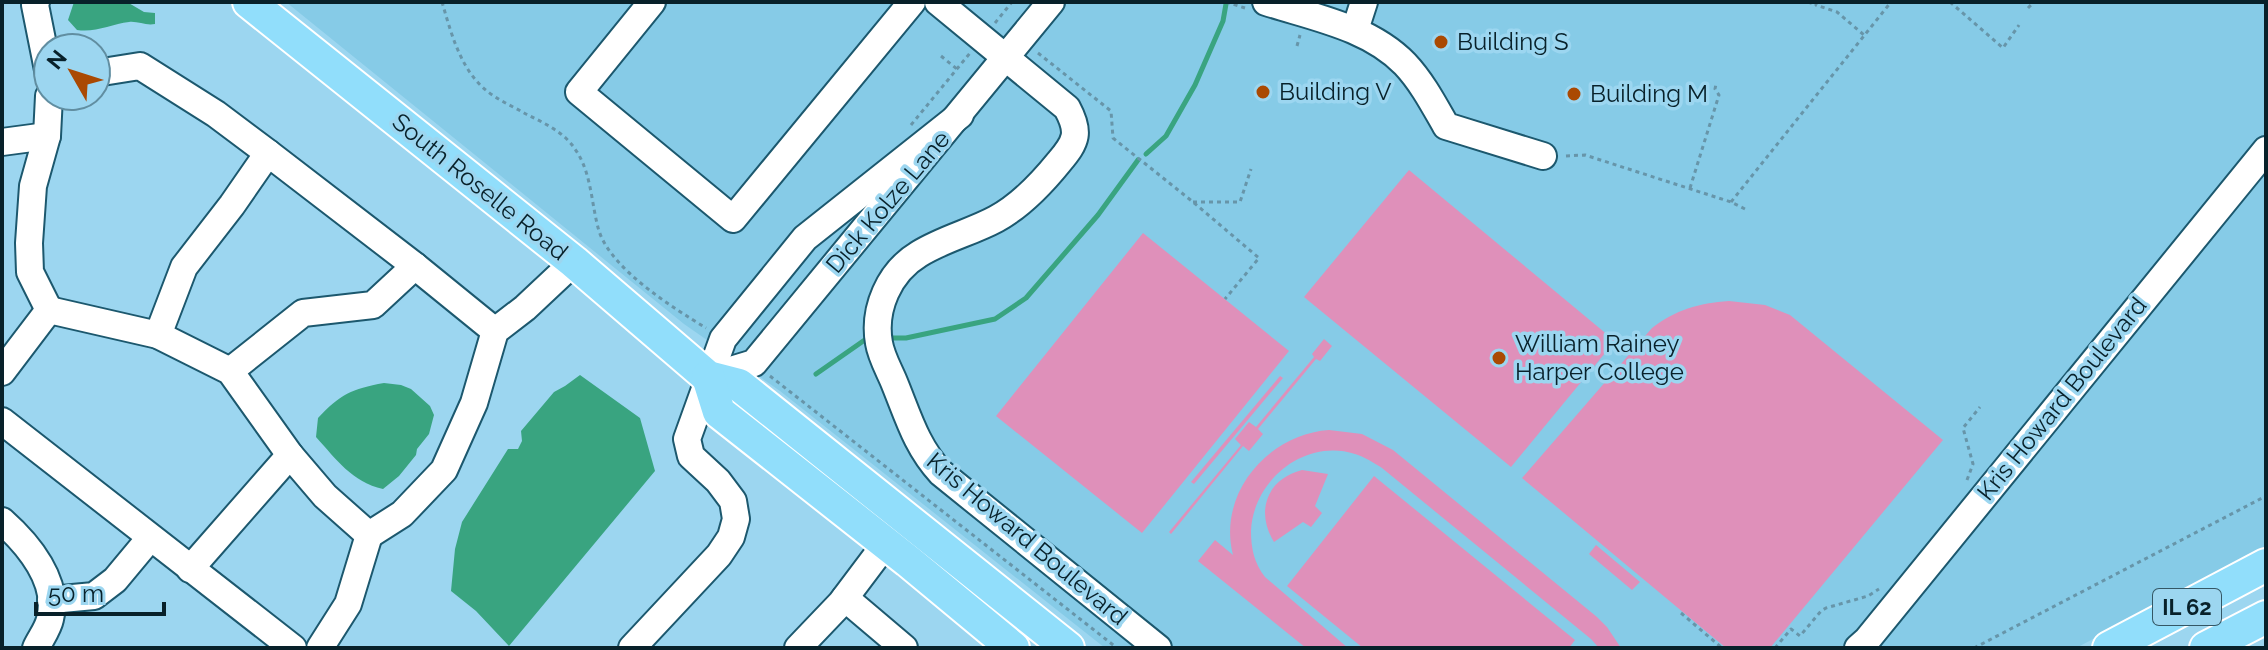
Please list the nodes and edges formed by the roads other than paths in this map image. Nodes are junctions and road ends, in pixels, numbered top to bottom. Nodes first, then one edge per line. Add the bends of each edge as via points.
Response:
1 (36, 2) edge
2 (249, 2) edge
3 (652, 2) edge
4 (912, 2) edge
5 (938, 2) edge
6 (1051, 2) edge
7 (1266, 2) edge
8 (1364, 2) edge
9 (1355, 30) junction
10 (40, 32) edge
11 (1022, 59) junction
12 (112, 70) edge
13 (48, 112) edge
14 (960, 115) junction
15 (47, 136) junction
16 (2, 142) edge
17 (2266, 150) edge
18 (268, 153) junction
19 (1543, 156) dead end
20 (574, 262) junction
21 (415, 266) junction
22 (49, 310) junction
23 (495, 331) junction
24 (158, 335) junction
25 (230, 371) junction
26 (2, 372) edge
27 (708, 377) junction
28 (2, 421) edge
29 (290, 455) junction
30 (905, 518) junction
31 (4, 527) edge
32 (369, 535) junction
33 (150, 538) junction
34 (885, 544) junction
35 (2266, 565) edge
36 (190, 569) junction
37 (845, 598) junction
38 (51, 600) junction
39 (2266, 617) edge
40 (807, 645) edge
41 (36, 648) edge
42 (293, 648) edge
43 (320, 648) edge
44 (632, 648) edge
45 (904, 648) edge
46 (1013, 648) edge
47 (1068, 648) edge
48 (1158, 648) edge
49 (1858, 648) edge
50 (2109, 648) edge
51 (2206, 648) edge

1 - 10 street
2 - 20 main road, South Roselle Road
3 - 4 street via 579,92 733,219
5 - 11 street via 983,38
6 - 11 street, Dick Kolze Lane
7 - 9 street
8 - 9 street
9 - 19 street via 1404,64 1446,126
11 - 14 street, Dick Kolze Lane
11 - 48 street, Kris Howard Boulevard via 1067,108 1076,125 1074,141 1048,175 998,218 907,262 880,306 879,345 926,457
12 - 18 street via 140,66
13 - 15 street
14 - 27 street via 805,238 723,339
14 - 27 street, Dick Kolze Lane via 754,363
15 - 16 street
15 - 22 street via 33,186 29,243 30,272
17 - 49 street, Kris Howard Boulevard
18 - 21 street
18 - 24 street via 184,267
20 - 23 street
20 - 27 main road, South Roselle Road
21 - 23 street
21 - 25 street via 373,305 303,313
22 - 24 street
22 - 26 street
23 - 32 street via 474,403 444,470 402,514
24 - 25 street
25 - 29 street
27 - 30 main road, South Roselle Road via 739,385
27 - 34 main road, South Roselle Road via 719,412
27 - 44 street via 687,439 691,456 733,501 731,537
28 - 33 street
29 - 32 street
29 - 36 street
30 - 34 street
30 - 47 main road, South Roselle Road
31 - 38 street via 28,546 44,571
32 - 43 street via 348,604
33 - 36 street
33 - 38 street via 94,596
34 - 37 street
34 - 46 main road, South Roselle Road
35 - 50 main road, IL 62
36 - 42 street
37 - 40 street
37 - 45 street
38 - 41 street via 50,620
39 - 51 main road, IL 62

